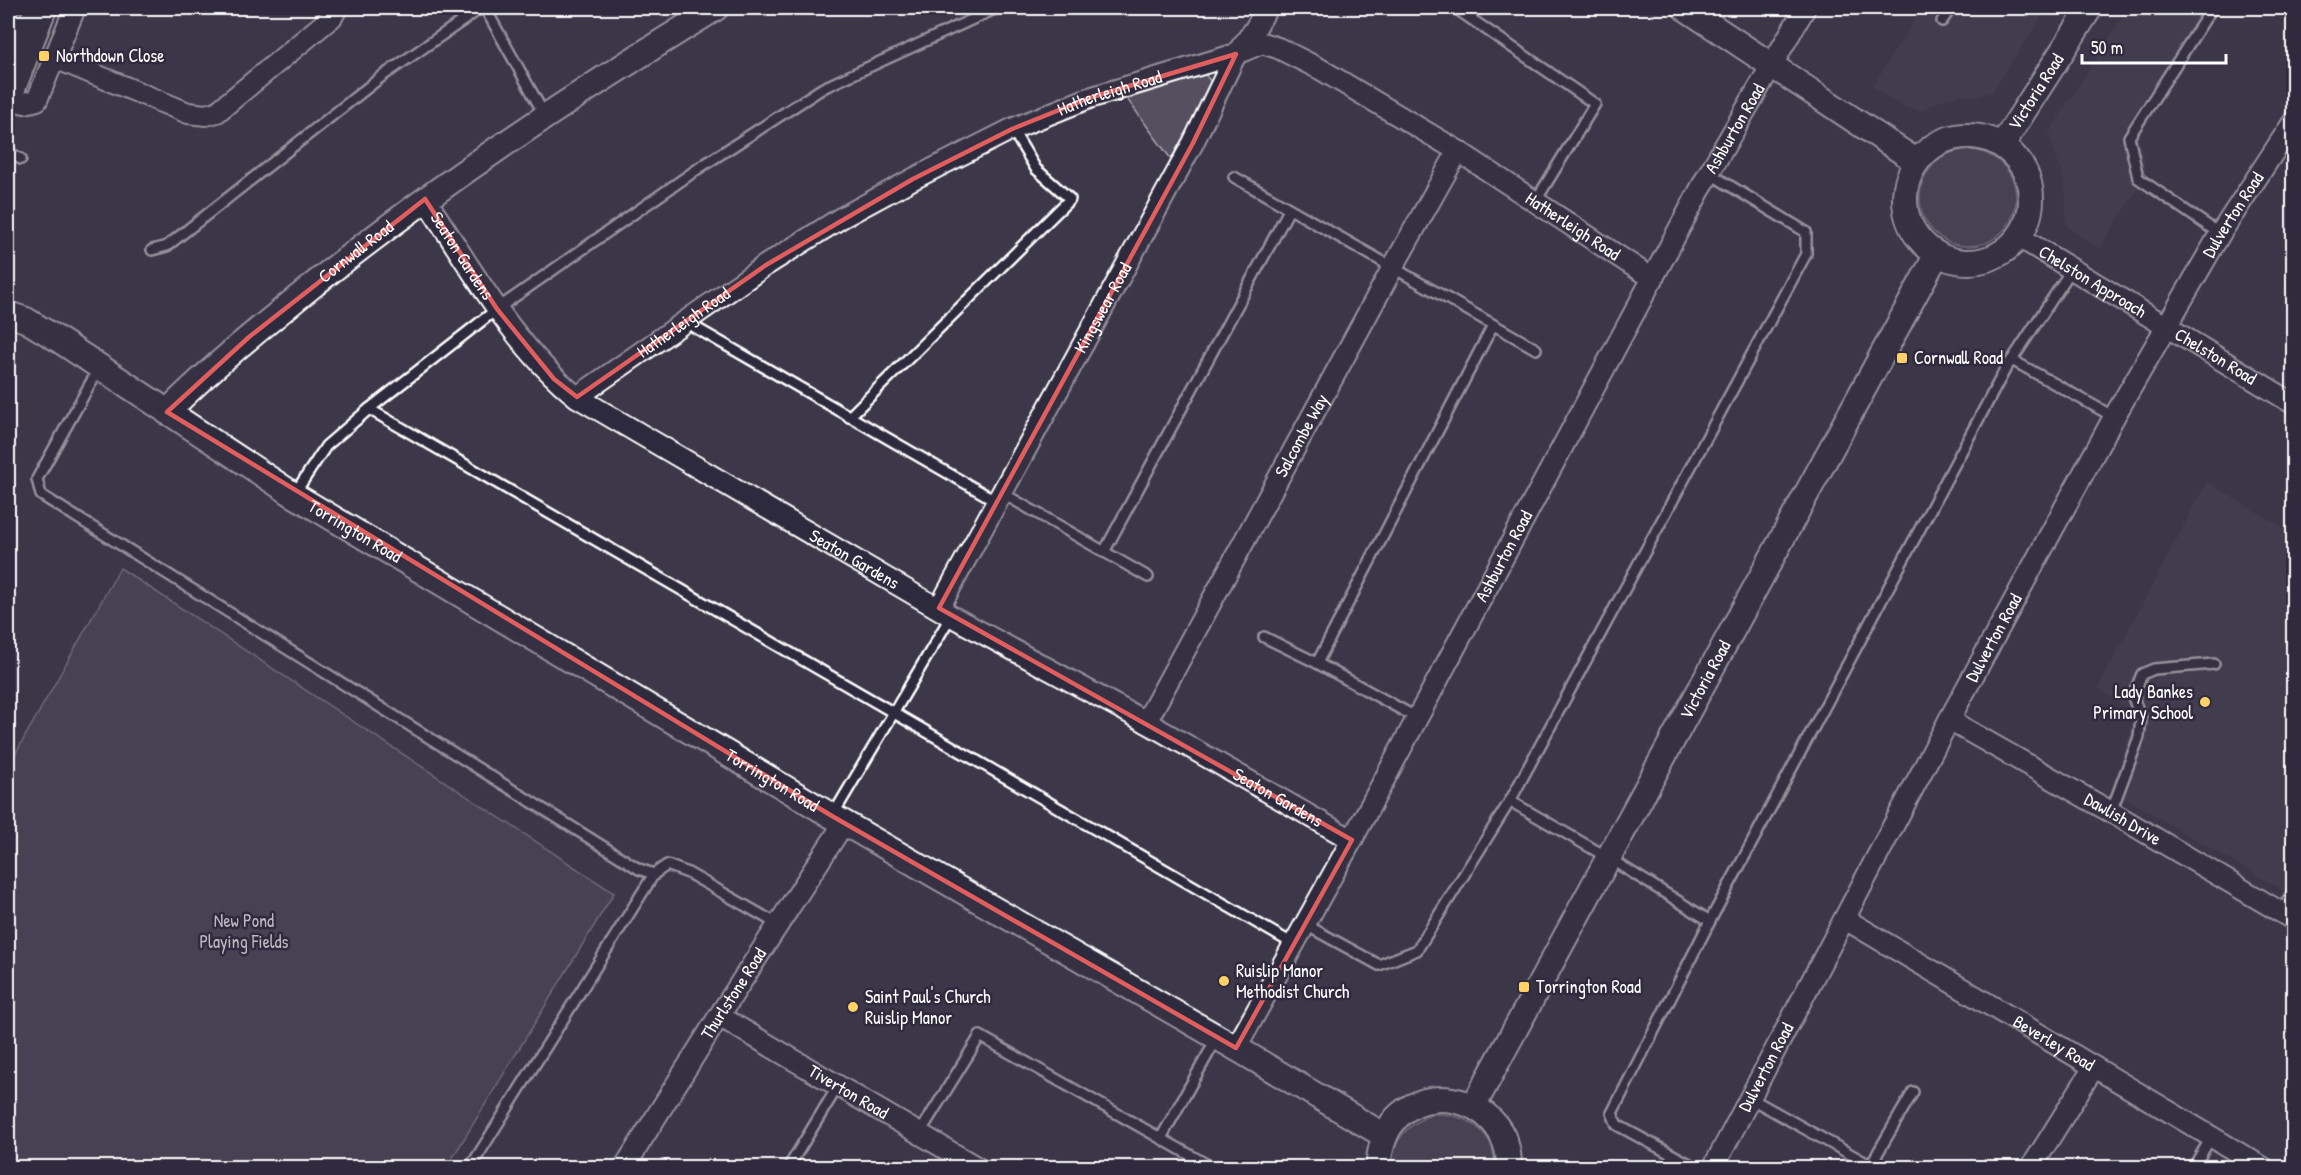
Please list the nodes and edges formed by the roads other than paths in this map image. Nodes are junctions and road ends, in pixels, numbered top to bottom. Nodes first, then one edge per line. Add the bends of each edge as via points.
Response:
1 (75, 8) edge
2 (337, 8) edge
3 (483, 8) edge
4 (716, 8) edge
5 (997, 8) edge
6 (1268, 8) edge
7 (1455, 8) edge
8 (1685, 8) edge
9 (1805, 8) edge
10 (1951, 8) edge
11 (2090, 8) edge
12 (2212, 8) edge
13 (27, 19) edge
14 (1942, 21) dead end
15 (1236, 54) junction
16 (55, 58) junction
17 (1770, 64) junction
18 (8, 93) edge
19 (8, 99) edge
20 (546, 117) junction
21 (2294, 120) edge
22 (1012, 129) junction
23 (2002, 145) junction
24 (1458, 151) junction
25 (8, 152) edge
26 (21, 159) dead end
27 (1916, 161) junction
28 (1709, 173) junction
29 (1234, 177) dead end
30 (425, 199) junction
31 (1535, 202) junction
32 (1289, 210) junction
33 (2220, 234) junction
34 (2019, 237) junction
35 (152, 250) dead end
36 (1937, 254) junction
37 (1393, 267) junction
38 (2072, 269) junction
39 (1653, 279) junction
40 (497, 309) junction
41 (8, 314) edge
42 (684, 321) junction
43 (1493, 325) junction
44 (2166, 328) junction
45 (1536, 349) dead end
46 (2012, 360) junction
47 (99, 368) junction
48 (577, 397) junction
49 (2294, 404) edge
50 (369, 409) junction
51 (167, 412) junction
52 (849, 417) junction
53 (2114, 417) junction
54 (294, 495) junction
55 (1000, 498) junction
56 (1104, 552) junction
57 (1148, 577) dead end
58 (945, 612) junction
59 (1264, 637) dead end
60 (1317, 663) junction
61 (2214, 664) dead end
62 (894, 713) junction
63 (1417, 718) junction
64 (1949, 720) junction
65 (1146, 722) junction
66 (1510, 801) junction
67 (2111, 812) junction
68 (838, 820) junction
69 (1352, 840) junction
70 (1607, 856) junction
71 (654, 874) junction
72 (2294, 890) edge
73 (2287, 916) edge
74 (1845, 920) junction
75 (1710, 921) junction
76 (1306, 925) junction
77 (779, 926) junction
78 (1295, 945) junction
79 (719, 1016) junction
80 (1227, 1043) junction
81 (2094, 1066) junction
82 (838, 1086) junction
83 (1913, 1092) dead end
84 (1750, 1098) junction
85 (1474, 1105) junction
86 (919, 1134) junction
87 (1385, 1136) junction
88 (2212, 1136) junction
89 (1161, 1138) junction
90 (1872, 1166) edge
91 (470, 1167) edge
92 (624, 1167) edge
93 (788, 1167) edge
94 (978, 1167) edge
95 (1213, 1167) edge
96 (1379, 1167) edge
97 (1509, 1167) edge
98 (1697, 1167) edge
99 (1713, 1167) edge
100 (2031, 1167) edge
101 (2193, 1167) edge
102 (2264, 1167) edge

1 - 16 street
2 - 16 street via 332,17 226,105 206,115 188,113
3 - 20 lane
3 - 35 lane via 381,77 167,246
4 - 20 street, Cornwall Road
5 - 40 lane via 823,88 699,168
6 - 15 street, Kingswear Road
7 - 31 lane via 1595,104
8 - 17 street
9 - 17 street, Ashburton Road
10 - 14 lane
11 - 23 street, Victoria Road
12 - 33 lane via 2129,136 2138,178
13 - 18 main road
15 - 22 street, Hatherleigh Road via 1089,98
15 - 24 street, Hatherleigh Road via 1262,43 1278,48
15 - 55 street, Kingswear Road via 1193,143
16 - 19 street via 37,100 25,103
17 - 27 street
17 - 28 street, Ashburton Road
20 - 30 street, Cornwall Road
21 - 33 street, Dulverton Road
22 - 42 street, Hatherleigh Road via 841,218
22 - 52 lane via 1036,169 1070,199
23 - 27 street, Victoria Road via 1965,135 1946,139
23 - 34 street, Victoria Road via 2017,159 2029,187 2028,218
24 - 31 street, Hatherleigh Road
24 - 37 street, Salcombe Way
25 - 26 lane
27 - 36 street via 1907,181 1904,202 1909,223 1920,241
28 - 39 street, Ashburton Road
28 - 66 lane via 1806,232 1806,254
29 - 32 lane
30 - 40 street, Seaton Gardens
30 - 51 street, Cornwall Road via 249,337
31 - 39 street, Hatherleigh Road
32 - 37 lane
32 - 56 lane
33 - 44 street, Dulverton Road
34 - 36 street via 1990,258 1972,262 1954,261
34 - 38 street, Chelston Approach
36 - 70 street, Victoria Road
37 - 43 lane
37 - 65 street, Salcombe Way
38 - 44 street, Chelston Approach
38 - 46 lane
39 - 63 street, Ashburton Road
40 - 48 street, Seaton Gardens via 554,379
40 - 50 lane
41 - 47 street via 26,320
42 - 48 street, Hatherleigh Road
42 - 52 lane
43 - 45 lane
43 - 60 lane
44 - 49 street, Chelston Road
44 - 53 street, Dulverton Road
46 - 53 lane
46 - 75 lane
47 - 51 street
47 - 71 lane via 37,479 41,495
48 - 58 street, Seaton Gardens
50 - 54 lane via 326,446
50 - 62 lane
51 - 54 street, Torrington Road
52 - 55 lane
53 - 64 street, Dulverton Road
54 - 68 street, Torrington Road
55 - 56 lane
55 - 58 street, Kingswear Road
56 - 57 lane
58 - 62 lane
58 - 65 street, Seaton Gardens
59 - 60 lane
60 - 63 lane
61 - 67 lane via 2154,669 2142,674 2134,700 2141,718 2139,737
62 - 68 lane
62 - 78 lane
63 - 69 street, Ashburton Road
64 - 67 street, Dawlish Drive
64 - 74 street, Dulverton Road
65 - 69 street, Seaton Gardens
66 - 70 lane
66 - 76 lane via 1417,950 1379,965
67 - 73 street, Dawlish Drive
68 - 77 street, Thurlstone Road
68 - 80 street, Torrington Road
69 - 76 street, Ashburton Road
70 - 75 lane
70 - 85 street, Victoria Road
71 - 77 lane via 667,865 688,873
71 - 91 lane
72 - 73 lane
74 - 81 street, Beverley Road
74 - 84 street, Dulverton Road
75 - 98 lane via 1612,1113 1617,1125
76 - 78 street, Ashburton Road
77 - 79 street, Thurlstone Road
78 - 80 street, Ashburton Road
79 - 82 street, Tiverton Road
79 - 92 street, Thurlstone Road
80 - 87 street, Torrington Road
80 - 89 lane
81 - 88 street, Beverley Road
81 - 100 street
82 - 86 street, Tiverton Road
82 - 93 lane
83 - 90 lane
84 - 90 lane
84 - 99 street, Dulverton Road
85 - 87 street via 1453,1099 1430,1100 1410,1108 1393,1122
85 - 97 street via 1491,1118 1503,1135
86 - 89 lane via 980,1036
86 - 94 street, Tiverton Road
87 - 96 street
88 - 101 lane
88 - 102 street, Beverley Road
89 - 95 lane

